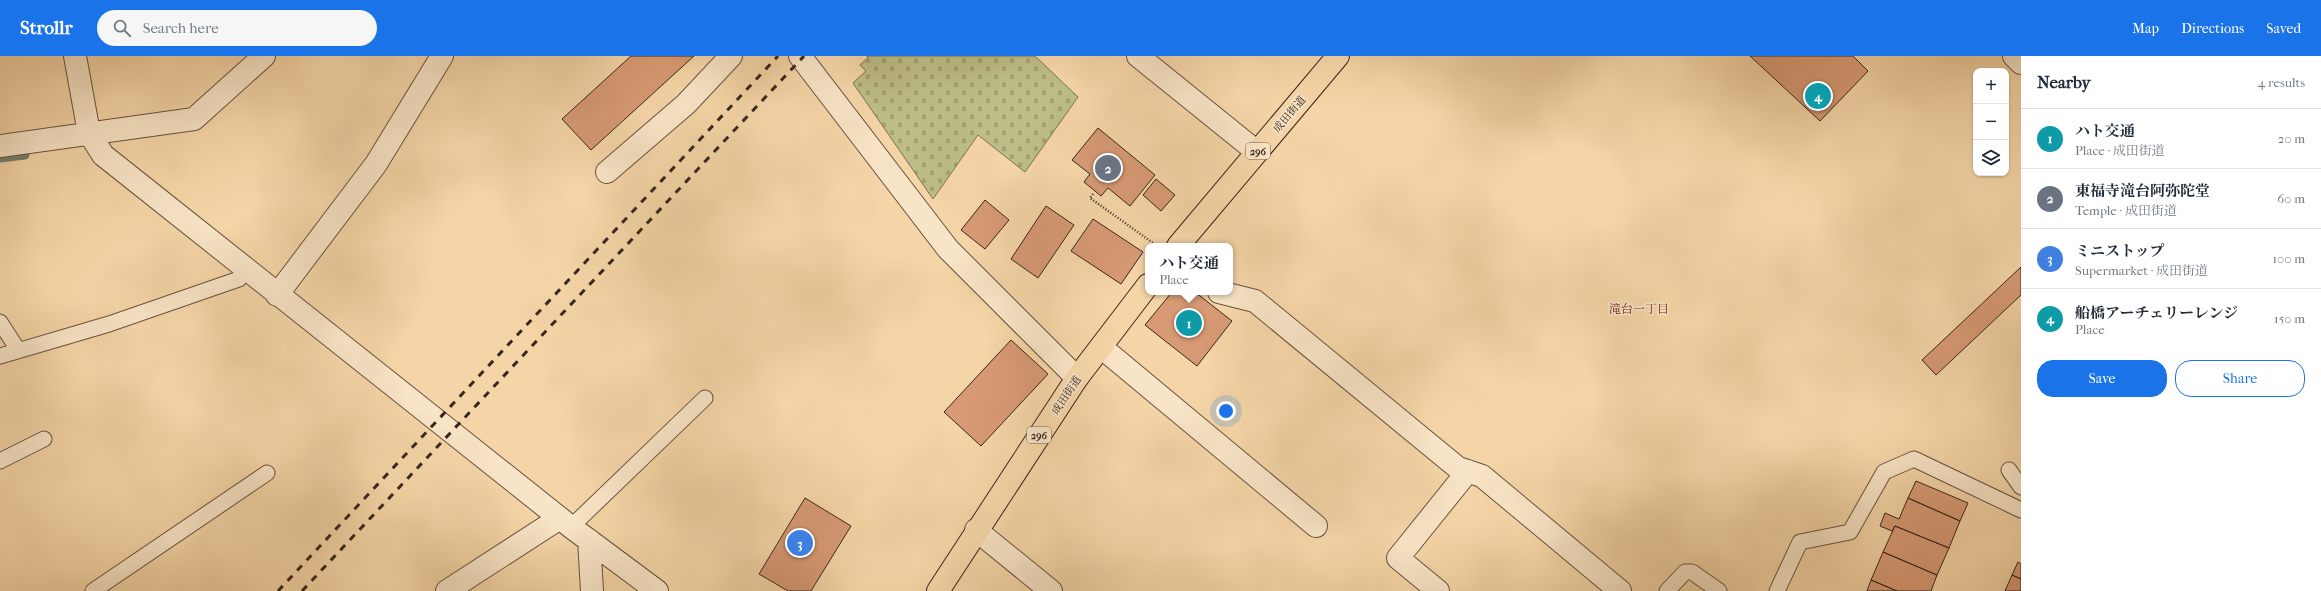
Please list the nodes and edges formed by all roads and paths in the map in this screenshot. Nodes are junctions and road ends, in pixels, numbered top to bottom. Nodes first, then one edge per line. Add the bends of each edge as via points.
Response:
1 (75, 56) edge
2 (264, 56) edge
3 (442, 56) edge
4 (731, 56) edge
5 (800, 56) edge
6 (1138, 56) edge
7 (1338, 56) edge
8 (2014, 56) edge
9 (2021, 63) edge
10 (89, 133) junction
11 (0, 146) edge
12 (1257, 152) junction
13 (607, 172) dead end
14 (1093, 194) dead end
15 (1153, 243) edge
16 (1181, 243) edge
17 (246, 270) junction
18 (1145, 289) edge
19 (277, 295) junction
20 (1230, 295) edge
21 (0, 322) edge
22 (1101, 347) junction
23 (18, 350) junction
24 (0, 356) edge
25 (1077, 378) junction
26 (706, 398) dead end
27 (44, 439) dead end
28 (0, 461) edge
29 (2009, 470) dead end
30 (1468, 471) junction
31 (267, 472) dead end
32 (2021, 487) edge
33 (2021, 510) edge
34 (1316, 526) dead end
35 (573, 529) junction
36 (976, 530) junction
37 (93, 591) edge
38 (447, 591) edge
39 (592, 591) edge
40 (657, 591) edge
41 (938, 591) edge
42 (1051, 591) edge
43 (1438, 591) edge
44 (1620, 591) edge
45 (1667, 591) edge
46 (1719, 591) edge
47 (1777, 591) edge

1 - 10 street
2 - 10 street via 194,119
3 - 19 street via 376,164
4 - 13 street via 686,104
5 - 25 street via 948,249
6 - 12 street
7 - 12 highway, 成田街道 / 296
8 - 9 street
10 - 11 street
10 - 17 street via 103,155
12 - 16 highway, 成田街道 / 296
14 - 15 path via 1090,198
17 - 19 street
17 - 23 lane via 239,279 109,324
18 - 22 highway, 成田街道 / 296
19 - 35 street
20 - 30 street via 1255,302 1458,468
21 - 23 lane
22 - 25 highway, 成田街道 / 296
22 - 34 street
23 - 24 lane
25 - 36 highway, 成田街道 / 296
26 - 35 lane
27 - 28 lane
29 - 32 lane
30 - 43 street via 1398,558
30 - 44 street via 1482,476
31 - 37 lane
33 - 47 lane via 1914,459 1884,472 1850,532 1800,542
35 - 38 street
35 - 39 street
35 - 40 street
36 - 41 highway, 成田街道 / 296
36 - 42 street
45 - 46 lane via 1685,572 1692,572

